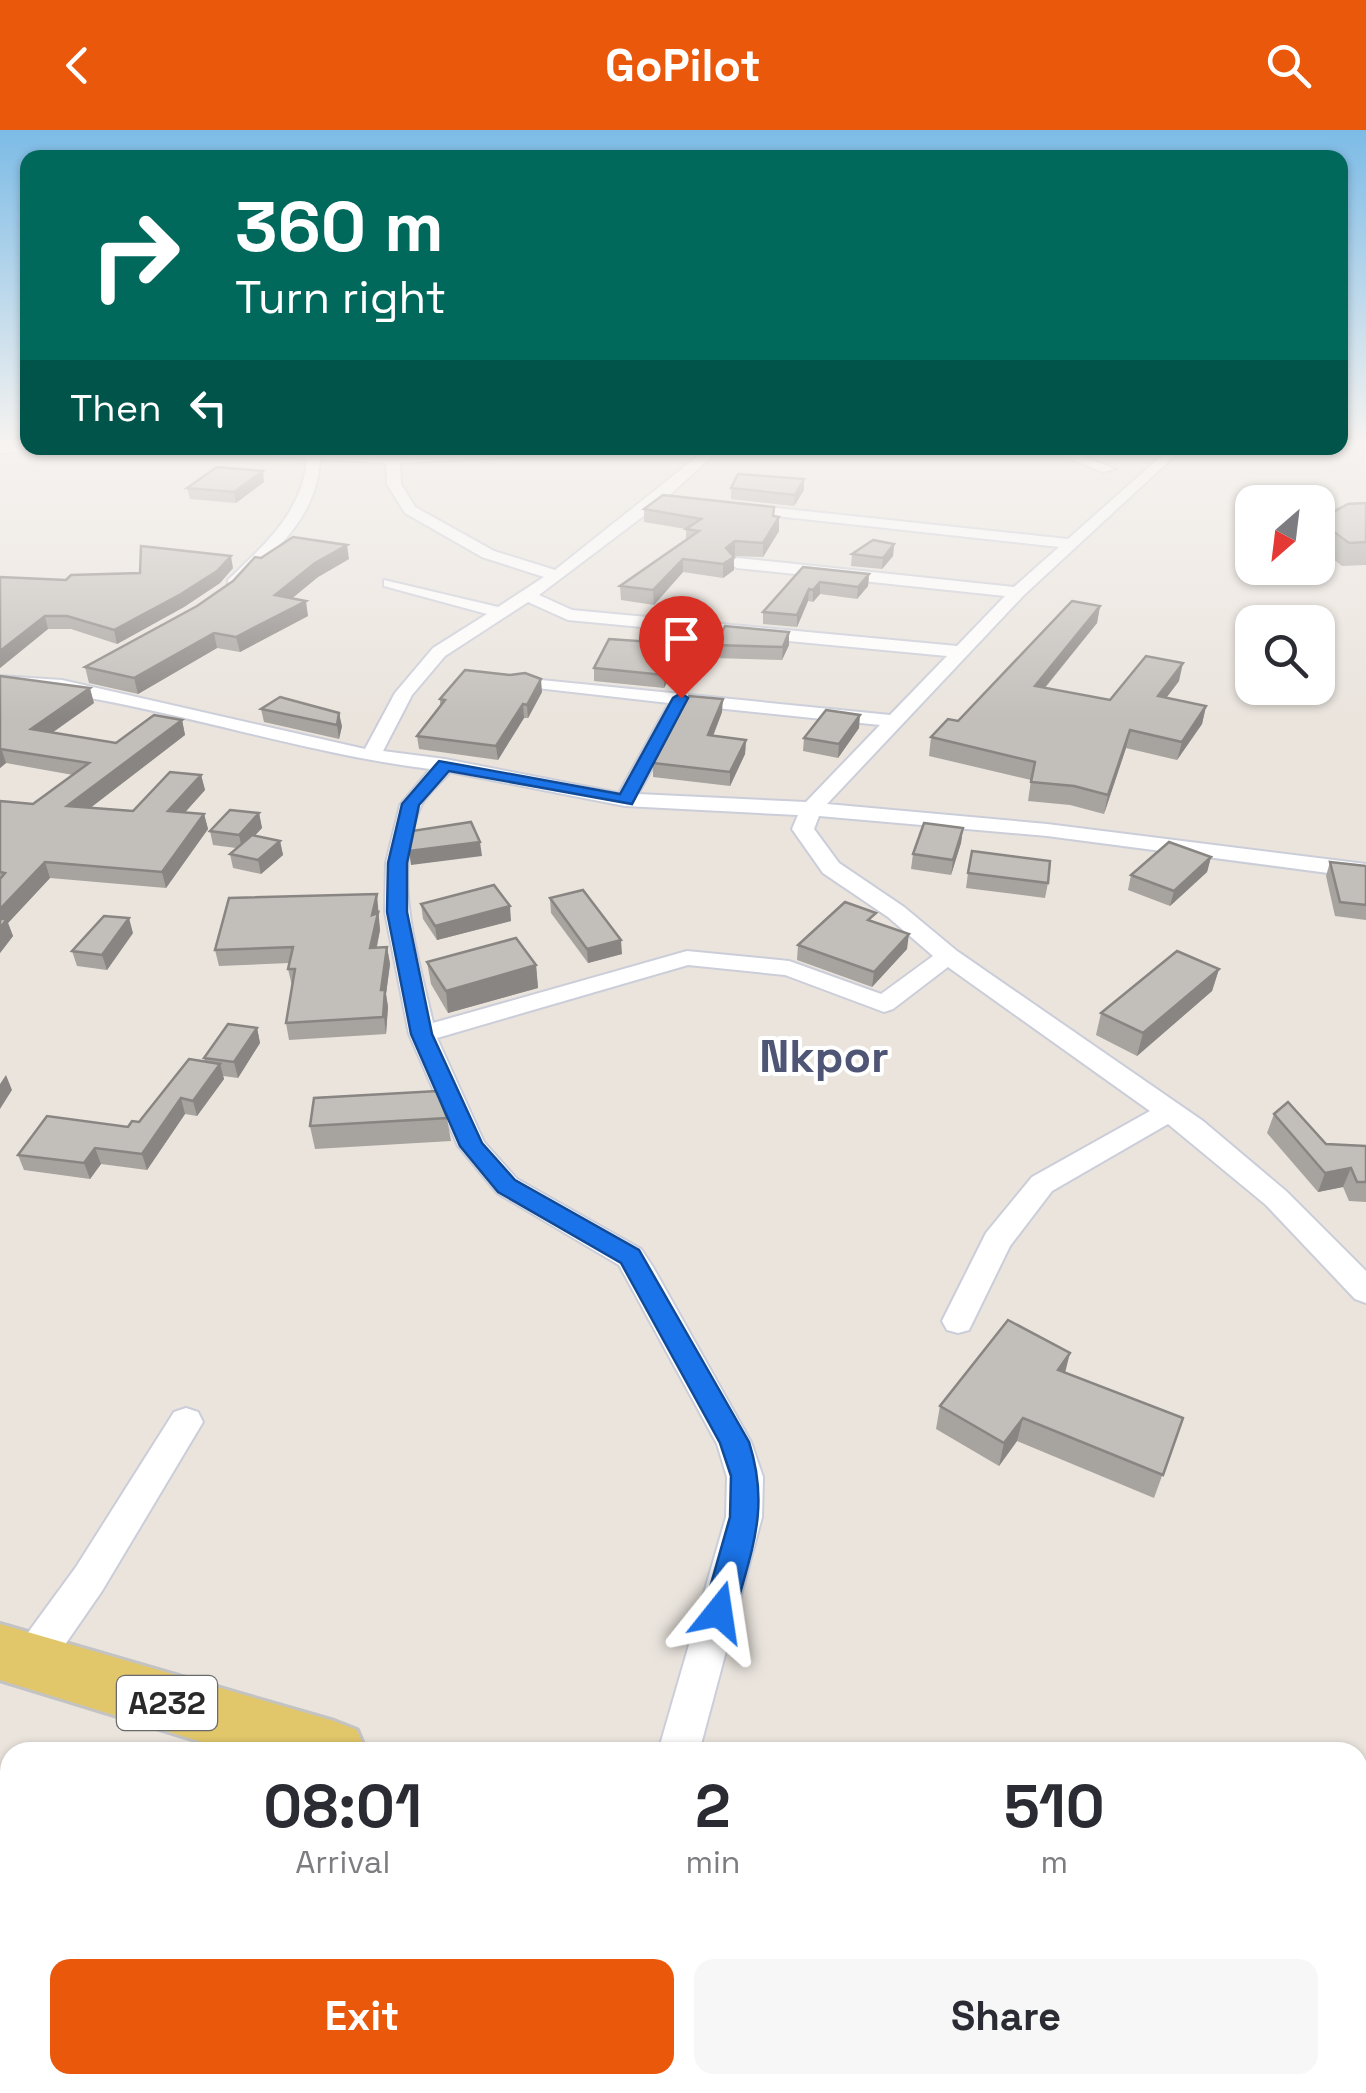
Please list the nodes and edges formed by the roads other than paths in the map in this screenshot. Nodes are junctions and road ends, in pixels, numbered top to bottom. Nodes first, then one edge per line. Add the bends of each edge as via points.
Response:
1 (278, 536) edge
2 (462, 536) edge
3 (610, 536) edge
4 (992, 536) edge
5 (1079, 536) edge
6 (1070, 544) junction
7 (737, 562) edge
8 (557, 576) junction
9 (390, 583) dead end
10 (1018, 592) junction
11 (527, 596) junction
12 (216, 598) edge
13 (502, 614) junction
14 (964, 652) junction
15 (0, 681) edge
16 (536, 683) edge
17 (681, 698) junction
18 (893, 721) junction
19 (371, 756) junction
20 (445, 765) junction
21 (626, 800) junction
22 (811, 810) junction
23 (1366, 871) edge
24 (948, 956) junction
25 (422, 1034) junction
26 (1170, 1111) junction
27 (1366, 1291) edge
28 (958, 1321) dead end
29 (186, 1422) dead end
30 (15, 1657) edge
31 (300, 1742) edge
32 (681, 1742) edge

1 - 12 street
2 - 8 street via 488,554
3 - 8 street
4 - 6 street
5 - 6 street
6 - 10 street
7 - 10 street
8 - 11 street
9 - 13 street
10 - 14 street
11 - 13 street
11 - 14 street via 568,616
13 - 19 street via 439,652 404,693
14 - 18 street
15 - 19 street via 70,682
16 - 17 street
17 - 18 street
17 - 21 street
18 - 22 street
19 - 20 street
20 - 21 street
20 - 25 street via 410,804 398,863 397,912
21 - 22 street
22 - 23 street via 1047,830
22 - 24 street via 803,830 831,868
24 - 25 street via 884,1004 789,968 687,958
24 - 26 street
25 - 32 street via 472,1146 507,1186 630,1257 734,1442 745,1476 744,1517
26 - 27 street via 1276,1198
26 - 28 street via 1042,1184 997,1240
29 - 30 street via 89,1579
30 - 31 main road, A232

